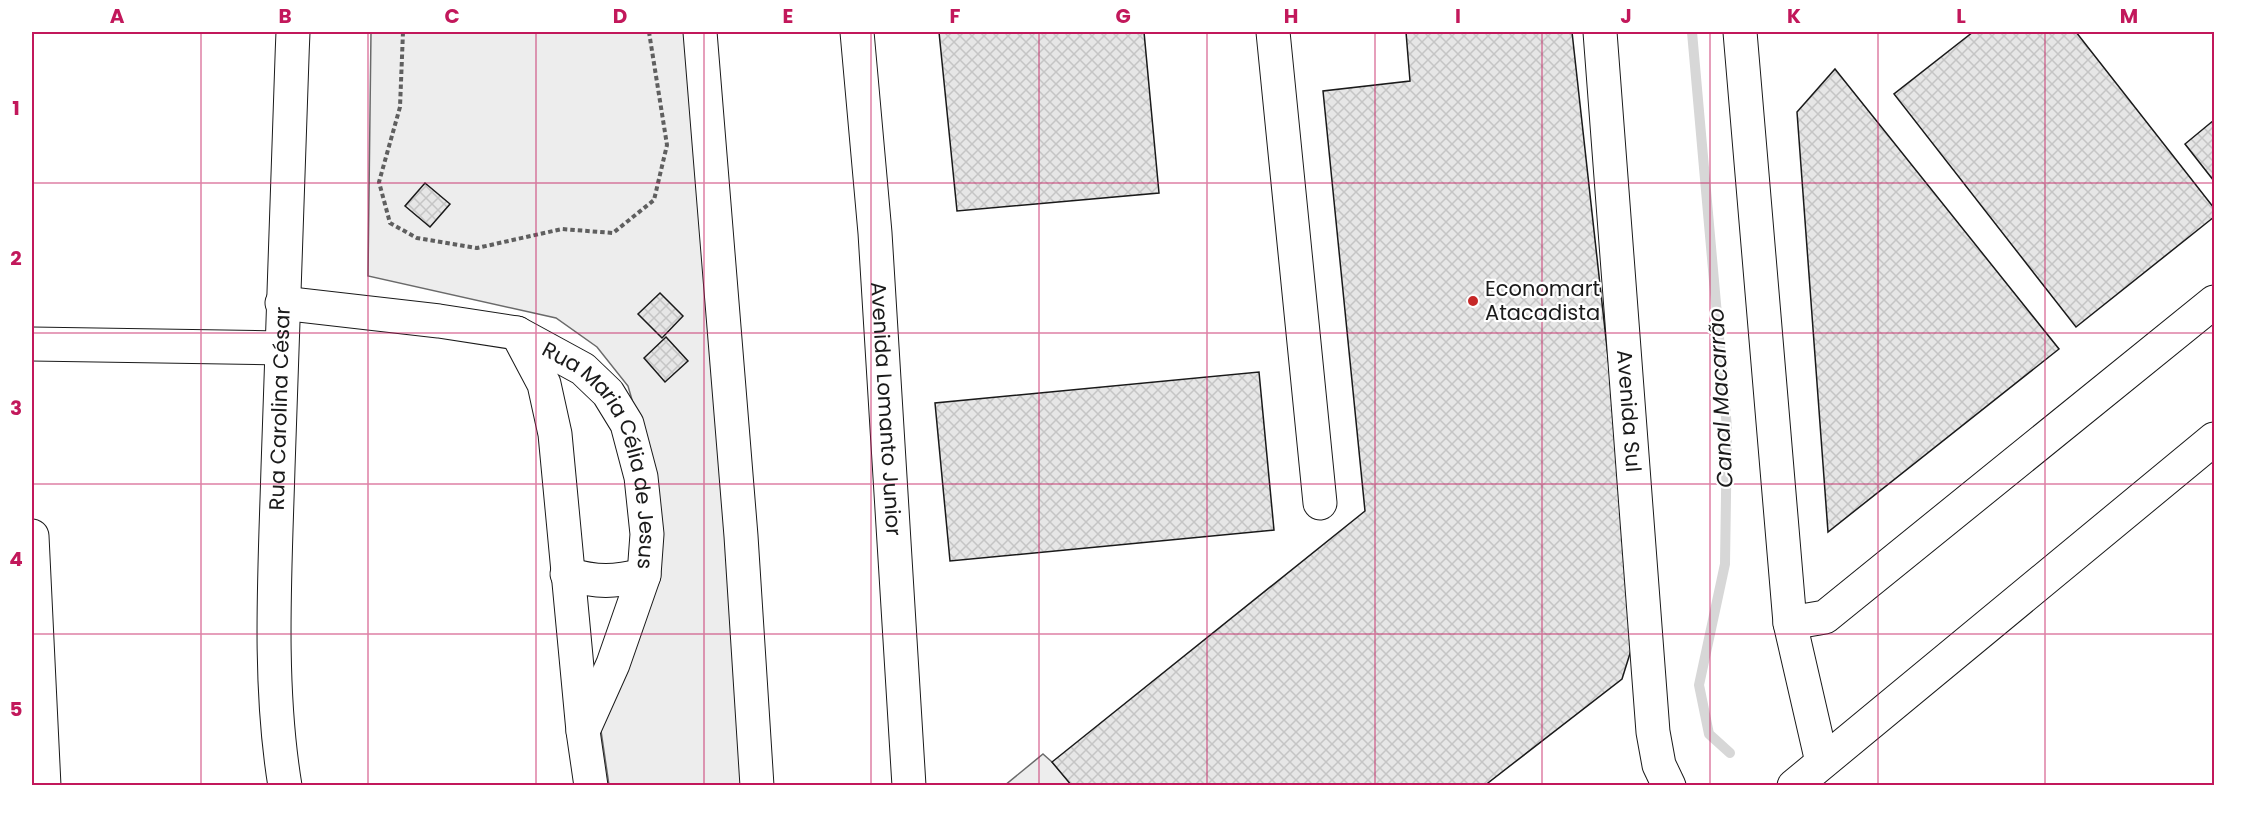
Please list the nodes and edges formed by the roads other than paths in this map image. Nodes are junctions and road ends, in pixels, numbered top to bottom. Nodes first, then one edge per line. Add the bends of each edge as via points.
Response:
1 (292, 32) edge
2 (700, 32) edge
3 (857, 32) edge
4 (1273, 32) edge
5 (1600, 32) edge
6 (1740, 32) edge
7 (2214, 302) edge
8 (282, 303) junction
9 (32, 344) edge
10 (281, 348) junction
11 (547, 363) junction
12 (2214, 439) edge
13 (1320, 503) dead end
14 (32, 536) edge
15 (567, 574) junction
16 (645, 575) junction
17 (1790, 623) junction
18 (583, 731) junction
19 (1822, 762) junction
20 (1794, 785) edge
21 (44, 786) edge
22 (285, 786) edge
23 (591, 786) edge
24 (757, 786) edge
25 (909, 786) edge
26 (1668, 786) edge

1 - 8 main road, Rua Carolina César
2 - 24 main road
3 - 25 main road, Avenida Lomanto Junior via 875,233
4 - 13 main road
5 - 26 main road, Avenida Sul via 1653,732 1659,765
6 - 17 main road
7 - 17 main road via 1825,617
8 - 10 main road, Rua Carolina César
8 - 11 main road, Rua Maria Célia de Jesus via 517,333
9 - 10 main road
10 - 22 main road, Rua Carolina César via 274,610 279,749
11 - 15 main road, Rua Maria Célia de Jesus via 544,384 555,434
11 - 16 main road, Rua Maria Célia de Jesus via 583,369 608,393 627,424 641,477 647,534
12 - 19 main road
14 - 21 main road
15 - 16 main road via 603,582
15 - 18 main road, Rua Maria Célia de Jesus
16 - 18 main road, Rua Maria Célia de Jesus via 613,664
17 - 19 main road
18 - 23 main road, Rua Maria Célia de Jesus
19 - 20 main road

